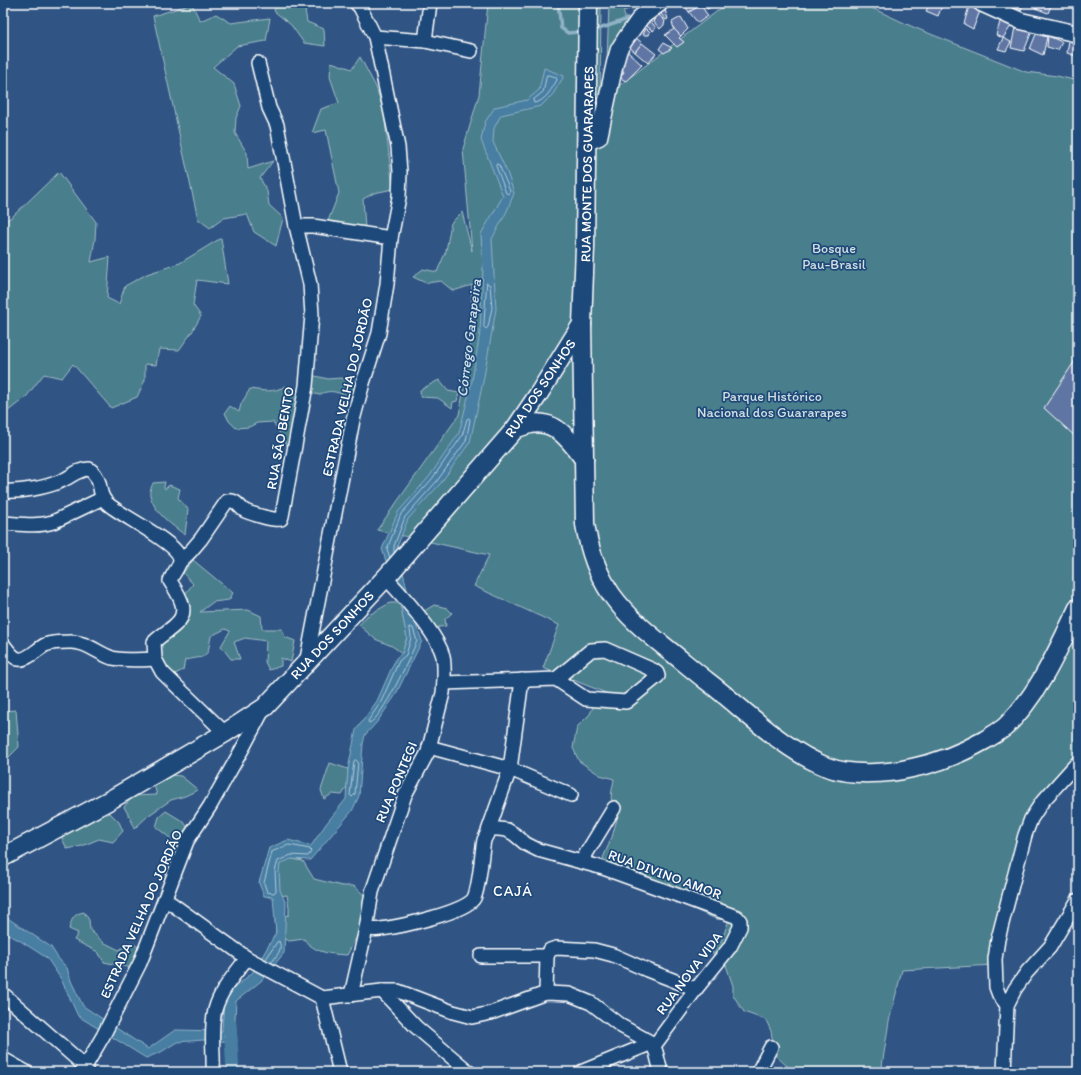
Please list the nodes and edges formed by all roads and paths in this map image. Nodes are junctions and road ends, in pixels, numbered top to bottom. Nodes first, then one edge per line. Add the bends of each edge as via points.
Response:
1 (356, 3) edge
2 (430, 3) edge
3 (588, 3) edge
4 (660, 3) edge
5 (982, 3) edge
6 (1078, 34) edge
7 (375, 37) junction
8 (425, 41) junction
9 (471, 52) dead end
10 (258, 64) dead end
11 (587, 142) junction
12 (296, 226) junction
13 (391, 238) junction
14 (582, 324) junction
15 (515, 429) junction
16 (584, 459) junction
17 (3, 491) edge
18 (103, 498) junction
19 (3, 523) edge
20 (180, 562) junction
21 (389, 578) junction
22 (1078, 608) edge
23 (3, 644) edge
24 (155, 659) junction
25 (306, 664) junction
26 (556, 679) junction
27 (522, 680) junction
28 (444, 683) junction
29 (264, 707) junction
30 (224, 733) junction
31 (429, 747) junction
32 (1078, 762) edge
33 (510, 770) junction
34 (571, 795) dead end
35 (614, 808) dead end
36 (487, 834) junction
37 (3, 857) edge
38 (581, 862) junction
39 (165, 899) junction
40 (1078, 900) edge
41 (737, 917) joint
42 (366, 930) junction
43 (481, 956) dead end
44 (547, 956) junction
45 (251, 960) junction
46 (696, 988) junction
47 (382, 991) junction
48 (546, 992) junction
49 (3, 994) edge
50 (351, 995) junction
51 (322, 998) junction
52 (1007, 1006) junction
53 (653, 1045) junction
54 (771, 1047) dead end
55 (3, 1059) edge
56 (84, 1069) edge
57 (336, 1071) edge
58 (26, 1072) edge
59 (213, 1072) edge
60 (469, 1072) edge
61 (582, 1072) edge
62 (661, 1072) edge
63 (758, 1072) edge
64 (1004, 1072) edge

1 - 7 street, ESTRADA VELHA DO JORDÃO
2 - 8 street
3 - 11 main road, RUA MONTE DOS GUARARAPES
4 - 11 street via 641,17 619,49 599,137
5 - 6 street via 1021,20
7 - 8 street
7 - 13 street, ESTRADA VELHA DO JORDÃO via 398,147 400,172 399,197
8 - 9 street
10 - 12 street, RUA SÃO BENTO via 269,108 277,125
11 - 14 main road, RUA MONTE DOS GUARARAPES
12 - 13 street via 313,226
12 - 20 street, RUA SÃO BENTO via 310,284 312,315 306,386 282,516 277,520 252,514 235,502 227,501 201,539
13 - 25 street, ESTRADA VELHA DO JORDÃO via 379,333 353,420
14 - 15 main road, RUA DOS SONHOS
14 - 16 main road, RUA MONTE DOS GUARARAPES
15 - 16 main road via 536,423 551,426 565,435
15 - 21 main road, RUA DOS SONHOS via 410,550
16 - 22 main road, RUA MONTE DOS GUARARAPES via 585,524 588,539 595,565 611,594 633,620 761,725 794,749 828,767 861,772 905,770 929,765 957,754 992,735 1009,722 1030,697 1048,670
17 - 18 street via 48,486 80,470 89,469 97,478
18 - 19 street via 45,524
18 - 20 street via 112,507 172,547 179,555
20 - 24 street via 170,581 181,600 183,613 177,623 154,642
21 - 25 main road, RUA DOS SONHOS
21 - 28 street, RUA PONTEGI via 436,640 443,656
23 - 24 street via 13,656 20,659 46,645 77,642 113,658
24 - 30 street via 162,672
25 - 29 main road, RUA DOS SONHOS
26 - 26 street via 586,699 626,702 658,674 605,649 591,650
26 - 27 street
27 - 28 street
27 - 33 street
28 - 31 street, RUA PONTEGI
29 - 30 main road, RUA DOS SONHOS
29 - 39 street, ESTRADA VELHA DO JORDÃO via 188,841
30 - 37 main road, RUA DOS SONHOS via 110,800
31 - 33 street
31 - 42 street, RUA PONTEGI via 411,781 398,814 372,892
32 - 52 street via 1042,802 1024,835 995,959 996,986
33 - 34 street
33 - 36 street
35 - 38 street, RUA DIVINO AMOR
36 - 38 street, RUA DIVINO AMOR via 491,829 506,830 538,850
36 - 42 street via 474,899 469,904 417,922
38 - 41 street, RUA DIVINO AMOR
39 - 45 street
39 - 56 street, ESTRADA VELHA DO JORDÃO via 140,963
40 - 52 street via 1050,947 1019,983
41 - 46 street, RUA NOVA VIDA via 740,927 730,947
42 - 50 street, RUA PONTEGI
43 - 44 street
44 - 46 street via 550,950 556,948 594,950
44 - 48 street
45 - 51 street
45 - 59 street via 223,991 215,1010
46 - 53 street, RUA NOVA VIDA
47 - 48 street via 398,991 472,1017
47 - 50 street
47 - 60 street via 416,1027
48 - 53 street via 569,994 591,1003 621,1026
49 - 56 street
50 - 51 street
51 - 57 street
52 - 64 street
53 - 61 street
53 - 62 street
54 - 63 street
55 - 58 street

